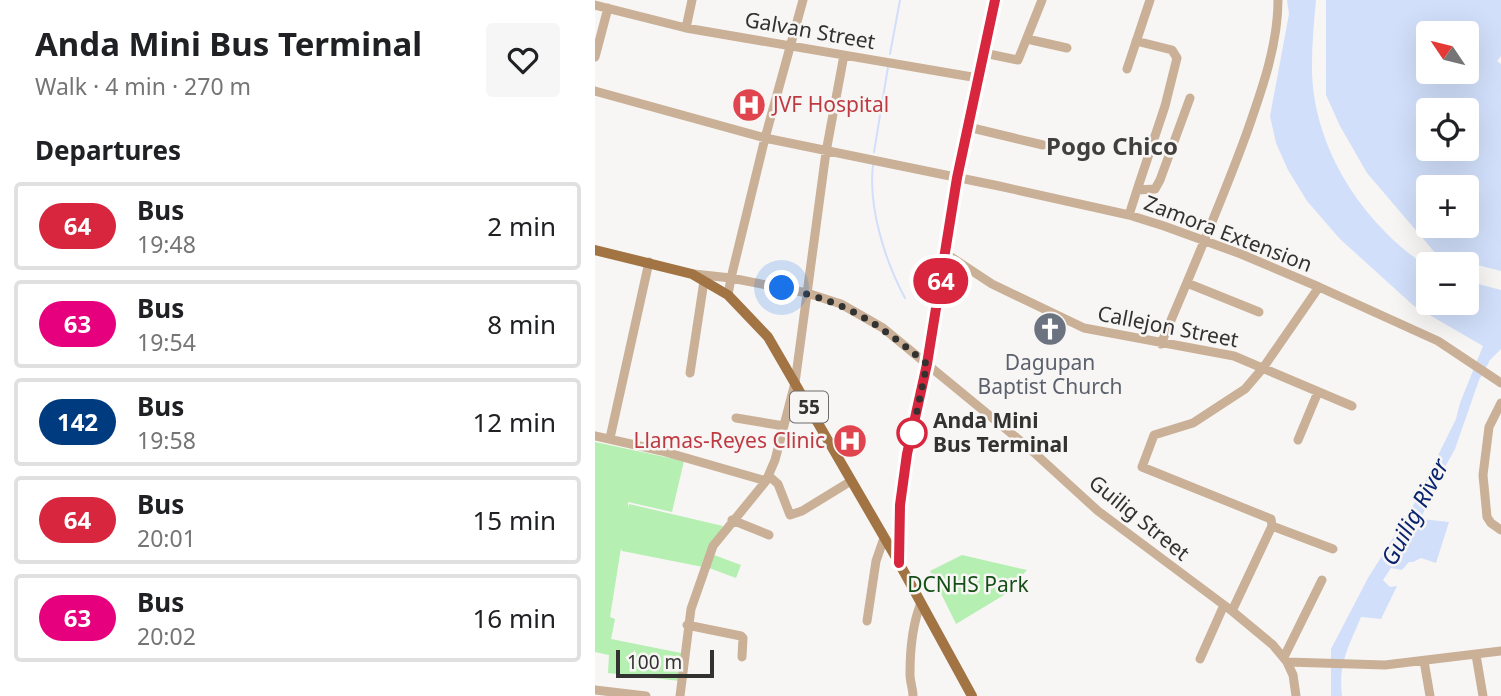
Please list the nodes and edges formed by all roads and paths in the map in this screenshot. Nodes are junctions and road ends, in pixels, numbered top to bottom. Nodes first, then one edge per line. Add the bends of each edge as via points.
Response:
1 (692, 0) edge
2 (803, 0) edge
3 (995, 0) edge
4 (1042, 0) edge
5 (1150, 0) edge
6 (1278, 0) edge
7 (595, 5) edge
8 (608, 8) junction
9 (685, 28) junction
10 (1027, 39) junction
11 (1136, 41) junction
12 (791, 45) junction
13 (1067, 48) dead end
14 (984, 53) junction
15 (844, 55) junction
16 (595, 57) edge
17 (1127, 69) dead end
18 (978, 78) junction
19 (595, 91) edge
20 (1190, 98) dead end
21 (968, 127) junction
22 (765, 138) junction
23 (1043, 145) dead end
24 (826, 152) junction
25 (957, 178) junction
26 (1137, 190) junction
27 (1129, 215) junction
28 (1204, 242) junction
29 (595, 250) edge
30 (945, 253) junction
31 (649, 262) junction
32 (692, 274) junction
33 (730, 278) junction
34 (704, 281) junction
35 (1187, 282) junction
36 (1319, 287) junction
37 (807, 293) junction
38 (728, 295) junction
39 (1259, 312) dead end
40 (1161, 344) junction
41 (927, 364) junction
42 (1263, 368) junction
43 (690, 373) dead end
44 (795, 383) junction
45 (1501, 383) edge
46 (1318, 392) junction
47 (1501, 403) edge
48 (1352, 406) dead end
49 (736, 418) dead end
50 (784, 426) junction
51 (595, 436) edge
52 (610, 438) junction
53 (1298, 440) dead end
54 (768, 479) junction
55 (851, 481) junction
56 (733, 520) junction
57 (1272, 526) junction
58 (1499, 527) edge
59 (769, 535) dead end
60 (884, 538) junction
61 (1333, 549) dead end
62 (899, 563) junction
63 (1322, 580) dead end
64 (922, 603) junction
65 (1228, 608) junction
66 (867, 621) dead end
67 (687, 625) junction
68 (1501, 652) edge
69 (1476, 655) junction
70 (742, 657) dead end
71 (1200, 660) dead end
72 (1285, 660) junction
73 (1424, 661) junction
74 (595, 690) edge
75 (646, 696) edge
76 (680, 696) edge
77 (913, 696) edge
78 (972, 696) edge
79 (1296, 696) edge
80 (1430, 696) edge
81 (1483, 696) edge

1 - 9 street
2 - 12 street
3 - 14 main road
4 - 10 street
5 - 11 street
6 - 28 street via 1267,71
7 - 8 street, Galvan Street
8 - 9 street, Galvan Street
8 - 16 street
9 - 12 street, Galvan Street
10 - 13 street
10 - 14 street via 1017,61
11 - 17 street
11 - 26 street via 1172,50 1177,58
12 - 15 street, Galvan Street
12 - 22 street
14 - 18 main road
15 - 18 street, Galvan Street
15 - 24 street
18 - 21 main road
19 - 22 street, Zamora Extension
20 - 26 street via 1157,186
21 - 23 street
21 - 25 main road
22 - 24 street, Zamora Extension
22 - 33 street
24 - 25 street, Zamora Extension
24 - 37 street
25 - 27 street, Zamora Extension
25 - 30 main road
26 - 27 street
27 - 28 street, Zamora Extension
28 - 35 street
28 - 36 street, Zamora Extension
29 - 31 main road, 55
30 - 40 street, Callejon Street via 992,284 1068,322
30 - 41 main road
31 - 32 main road, 55
31 - 52 street
32 - 33 street, Guilig Street
32 - 34 main road, 55
33 - 37 street, Guilig Street
33 - 38 street
34 - 38 main road, 55
34 - 43 street
35 - 39 street
35 - 40 street
36 - 42 street
36 - 45 street, Zamora Extension via 1438,341
37 - 41 street, Guilig Street via 866,317
37 - 44 street
38 - 44 main road, 55 via 768,337
40 - 42 street, Callejon Street via 1234,356
41 - 62 main road via 904,477
41 - 65 street, Guilig Street via 1107,518
42 - 46 street, Callejon Street
42 - 57 street via 1245,389 1193,423 1154,435 1142,467 1269,517
44 - 50 street
44 - 55 main road, 55
46 - 48 street, Callejon Street
46 - 53 street
47 - 58 street via 1489,426 1483,475 1487,517
49 - 50 street
50 - 54 street
51 - 52 street
52 - 54 street
54 - 55 street via 778,485 790,514
54 - 56 street
55 - 60 main road, 55
56 - 59 street
56 - 67 street via 713,546
57 - 61 street
57 - 65 street
60 - 62 main road, 55
60 - 66 street
62 - 64 main road, 55
63 - 72 street
64 - 77 street via 914,619
64 - 78 main road, 55
65 - 71 street
65 - 72 street, Guilig Street
67 - 70 street via 741,636
67 - 76 street
68 - 69 street
69 - 73 street
69 - 81 street
72 - 73 street via 1349,666
72 - 79 street, Guilig Street
73 - 80 street
74 - 75 street

